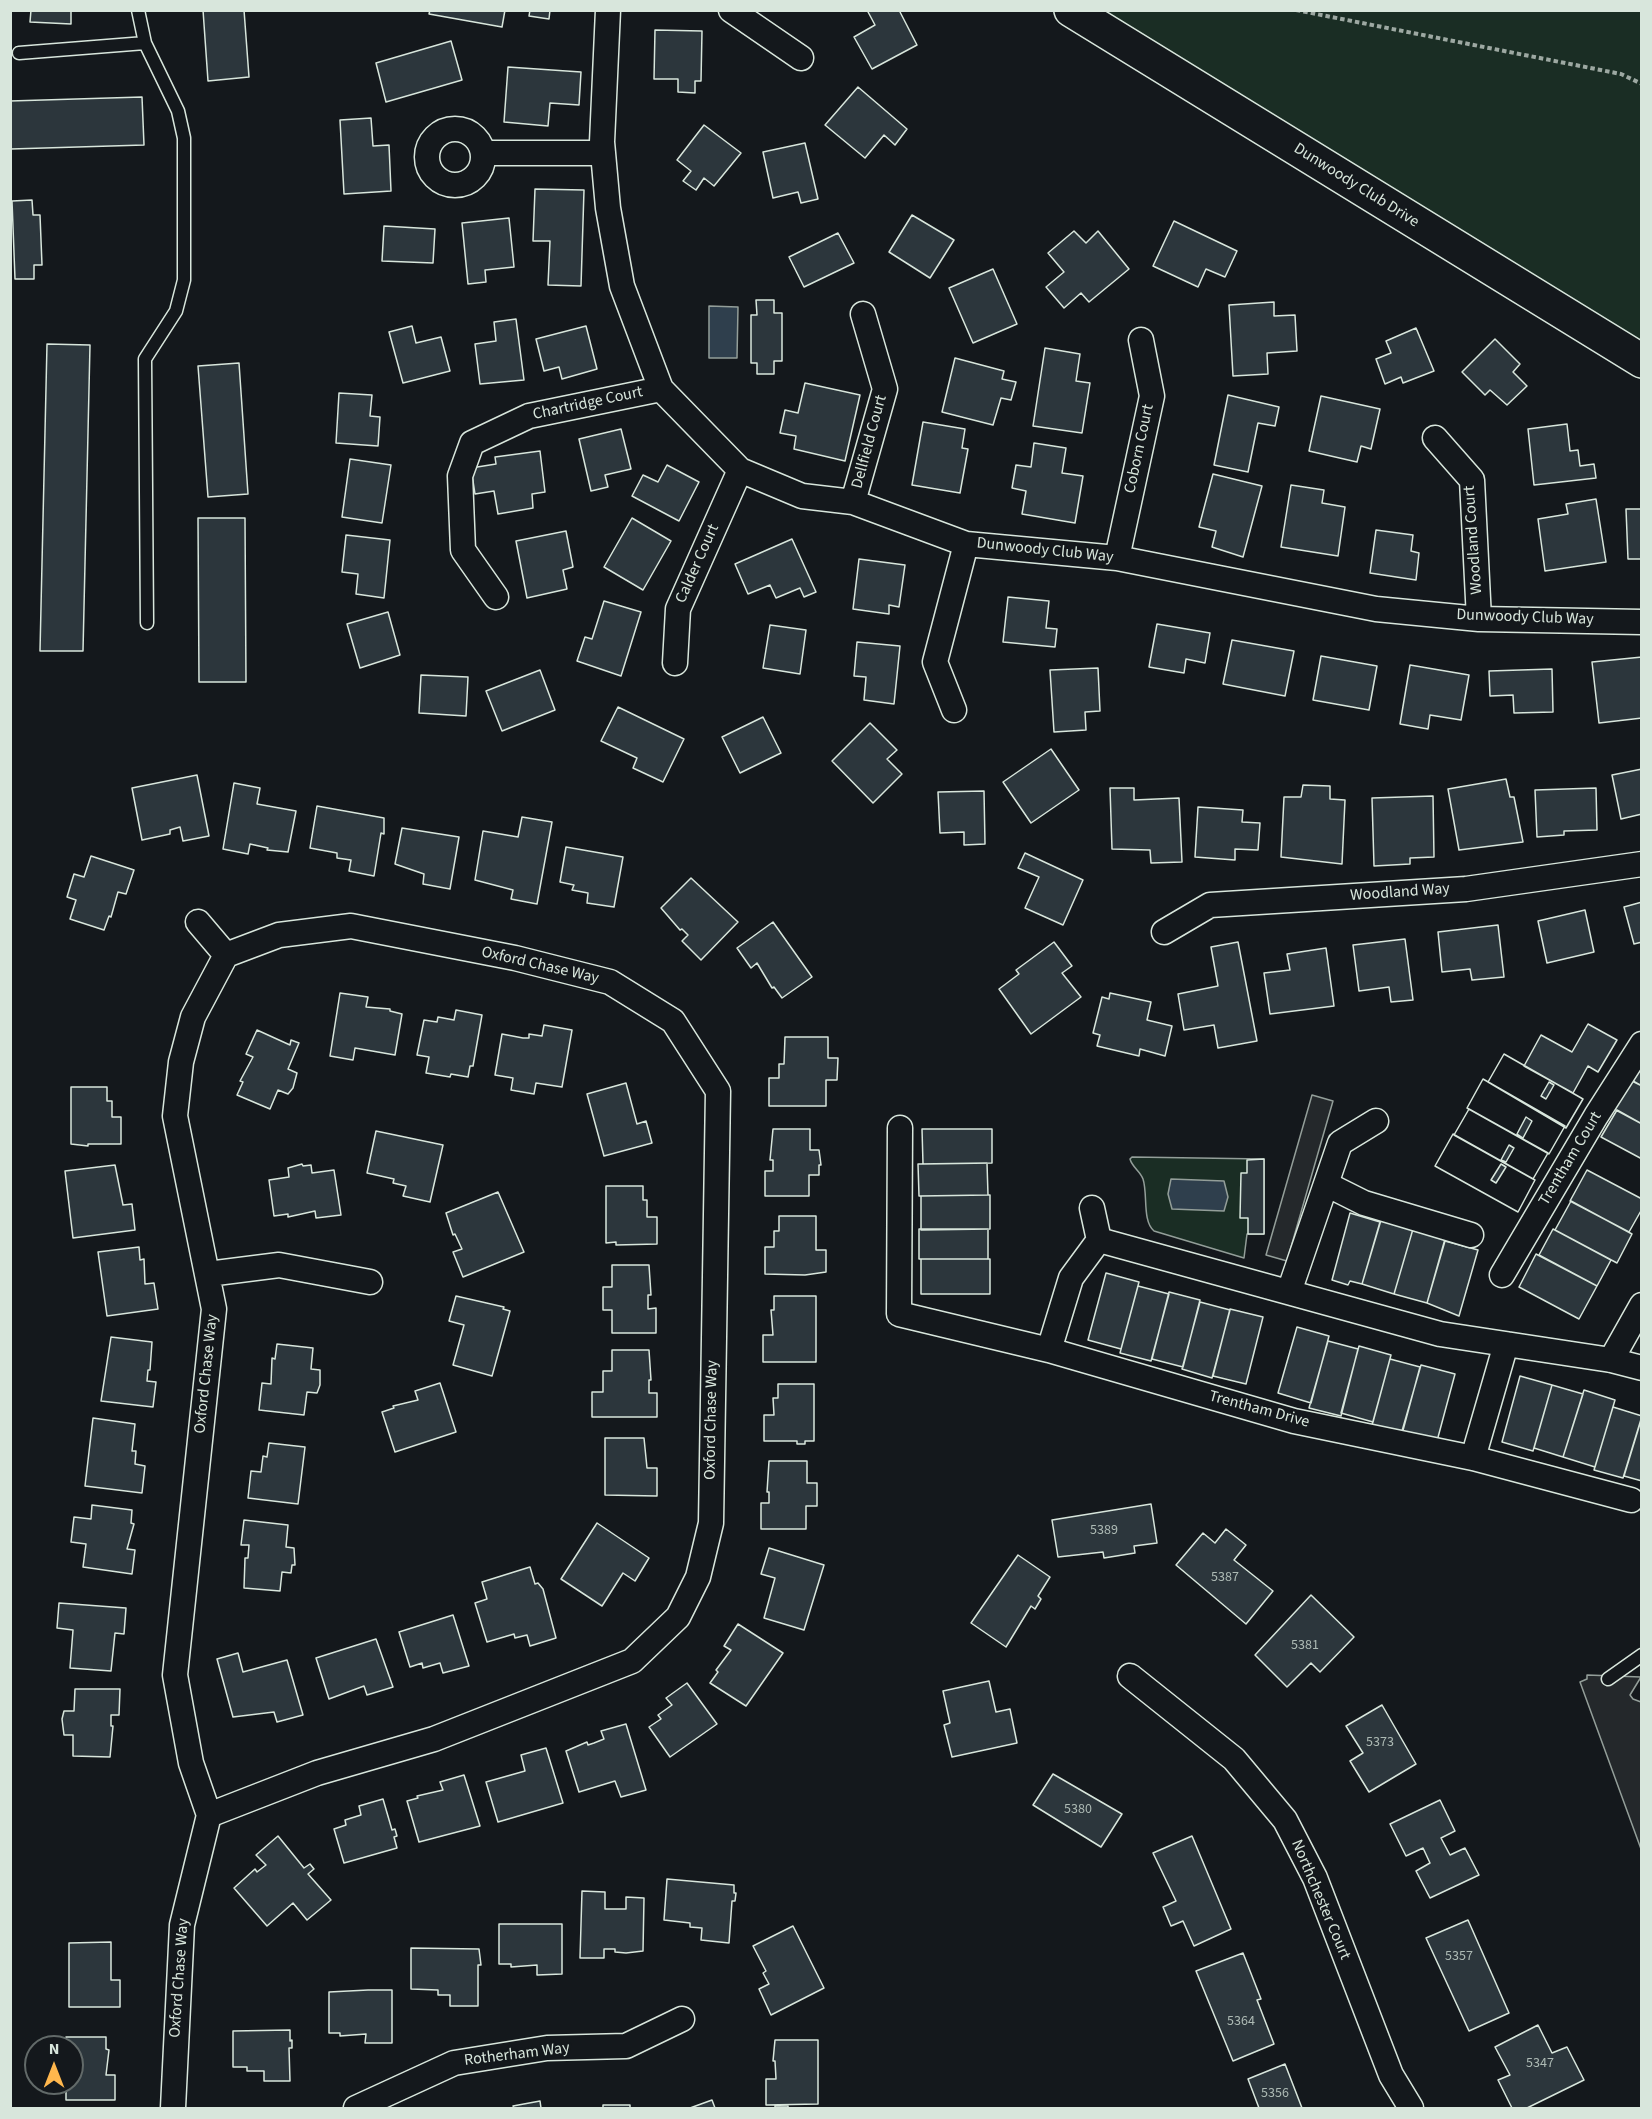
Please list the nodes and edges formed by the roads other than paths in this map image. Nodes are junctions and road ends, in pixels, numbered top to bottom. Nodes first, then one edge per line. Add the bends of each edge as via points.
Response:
1 (138, 10) edge
2 (608, 10) edge
3 (731, 10) edge
4 (1071, 10) edge
5 (145, 43) junction
6 (19, 53) dead end
7 (801, 58) dead end
8 (484, 153) dead end
9 (603, 153) junction
10 (863, 314) dead end
11 (1141, 340) dead end
12 (1641, 361) edge
13 (661, 389) junction
14 (1435, 438) dead end
15 (740, 470) junction
16 (853, 502) junction
17 (966, 543) junction
18 (1117, 558) junction
19 (496, 597) dead end
20 (1479, 619) junction
21 (1641, 622) edge
22 (147, 623) dead end
23 (675, 663) dead end
24 (954, 710) dead end
25 (1641, 864) edge
26 (198, 922) dead end
27 (1164, 932) dead end
28 (226, 955) junction
29 (1641, 1044) edge
30 (1376, 1121) dead end
31 (900, 1128) dead end
32 (1326, 1184) junction
33 (1092, 1208) dead end
34 (1471, 1235) dead end
35 (1099, 1240) junction
36 (208, 1274) junction
37 (1502, 1275) dead end
38 (370, 1282) dead end
39 (1288, 1292) junction
40 (1641, 1305) edge
41 (1506, 1344) junction
42 (1049, 1350) junction
43 (1611, 1360) junction
44 (1641, 1368) edge
45 (1473, 1458) junction
46 (1631, 1500) dead end
47 (1641, 1655) edge
48 (1130, 1676) dead end
49 (1608, 1679) dead end
50 (209, 1815) junction
51 (682, 2019) dead end
52 (173, 2109) edge
53 (356, 2109) edge
54 (1411, 2109) edge

1 - 5 lane
2 - 9 street, Dunwoody Club Way
3 - 7 street
4 - 12 street, Dunwoody Club Drive
5 - 6 lane
5 - 22 lane via 178,111 184,138 184,280 177,311 145,359
8 - 9 street
9 - 13 street, Dunwoody Club Way via 622,286
10 - 16 street, Dellfield Court via 885,389
11 - 18 street, Coborn Court via 1152,396
13 - 15 street, Dunwoody Club Way
13 - 19 street, Chartridge Court via 530,416 472,443 460,476 463,550
14 - 20 street, Woodland Court via 1472,480
15 - 16 street, Dunwoody Club Way via 802,496
15 - 23 street, Calder Court via 678,609
16 - 17 street, Dunwoody Club Way
17 - 18 street, Dunwoody Club Way
17 - 24 street via 935,662
18 - 20 street, Dunwoody Club Way via 1376,609
20 - 21 street, Dunwoody Club Way
25 - 27 street, Woodland Way via 1466,889 1210,905
26 - 28 street
28 - 36 street, Oxford Chase Way via 193,1017 181,1062 175,1116
28 - 50 street, Oxford Chase Way via 279,935 351,926 515,958 610,982 673,1021 718,1091 711,1522 698,1577 678,1617 632,1661 434,1739 317,1773
29 - 37 street, Trentham Court
30 - 32 street via 1340,1143
31 - 42 street, Trentham Drive via 899,1314
32 - 34 street via 1364,1203
32 - 39 street
33 - 35 street
35 - 39 street
35 - 42 street via 1071,1278
36 - 38 street via 279,1265
36 - 50 street, Oxford Chase Way via 214,1309 175,1675 191,1763
39 - 41 street via 1440,1334
40 - 43 street
41 - 43 street
41 - 45 street
42 - 45 street, Trentham Drive via 1294,1421
43 - 44 street
45 - 46 street, Trentham Drive
47 - 49 lane
48 - 54 street, Northchester Court via 1234,1759 1285,1820 1314,1878 1391,2075
50 - 52 street, Oxford Chase Way via 182,1925
51 - 53 street, Rotherham Way via 626,2046 547,2048 454,2063

